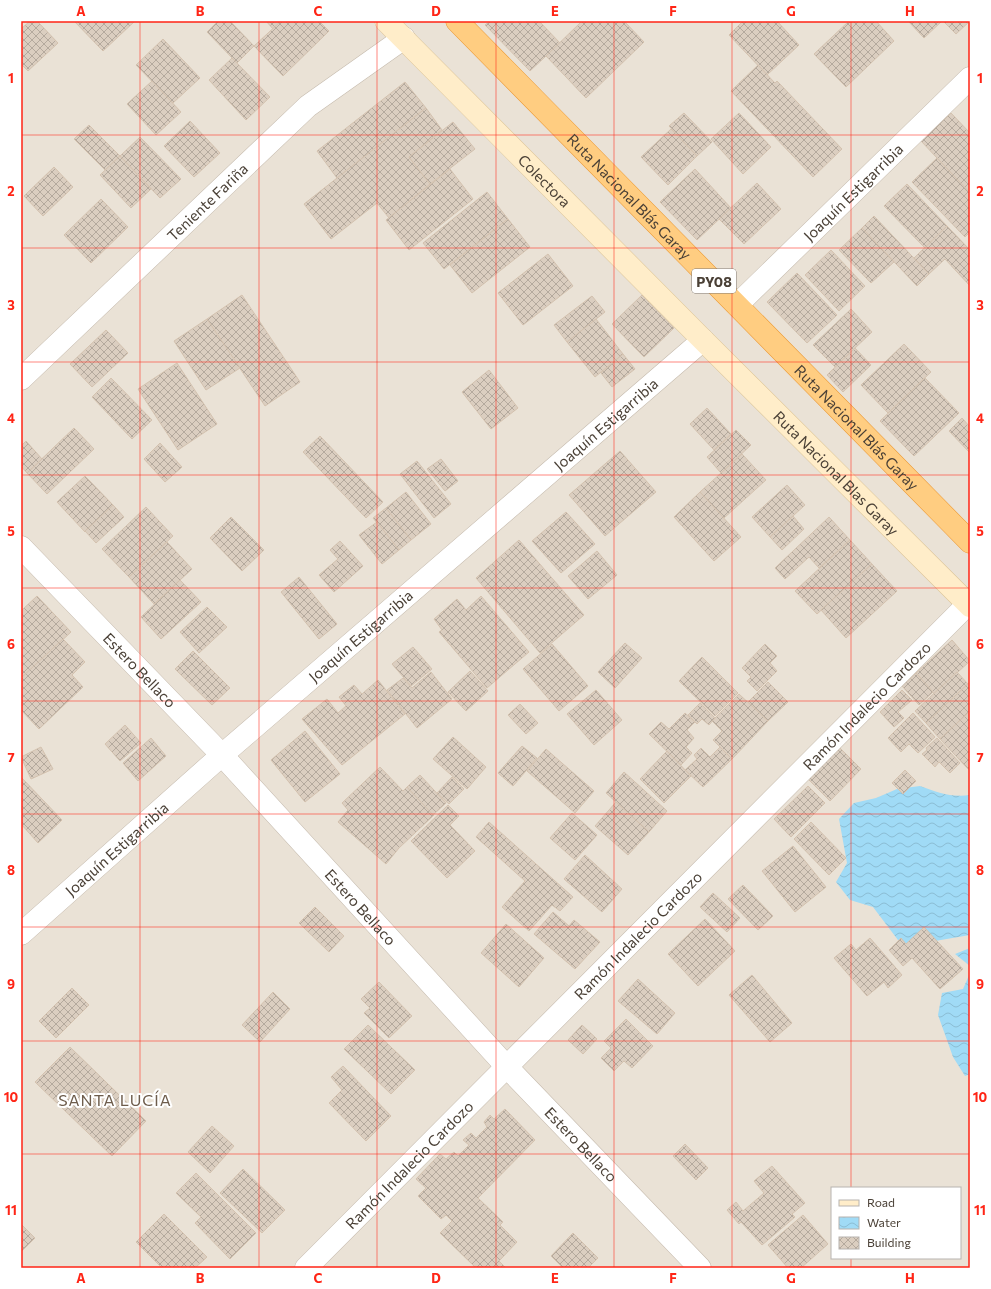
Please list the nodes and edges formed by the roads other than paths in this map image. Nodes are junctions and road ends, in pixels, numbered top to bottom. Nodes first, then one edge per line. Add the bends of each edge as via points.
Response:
1 (386, 21) edge
2 (457, 21) edge
3 (404, 38) junction
4 (970, 78) edge
5 (737, 305) junction
6 (703, 340) junction
7 (21, 379) edge
8 (970, 542) edge
9 (21, 547) edge
10 (969, 604) edge
11 (222, 755) junction
12 (21, 934) edge
13 (507, 1067) junction
14 (306, 1268) edge
15 (700, 1268) edge

1 - 3 main road, Colectora
2 - 5 highway, Ruta Nacional Blás Garay / PY08
3 - 6 main road, Colectora
3 - 7 street, Teniente Fariña via 308,106
4 - 5 street, Joaquín Estigarribia
5 - 8 highway, Ruta Nacional Blás Garay / PY08
6 - 10 main road, Ruta Nacional Blas Garay
6 - 11 street, Joaquín Estigarribia
9 - 11 street, Estero Bellaco
10 - 13 street, Ramón Indalecio Cardozo
11 - 12 street, Joaquín Estigarribia
11 - 13 street, Estero Bellaco
13 - 14 street, Ramón Indalecio Cardozo
13 - 15 street, Estero Bellaco

